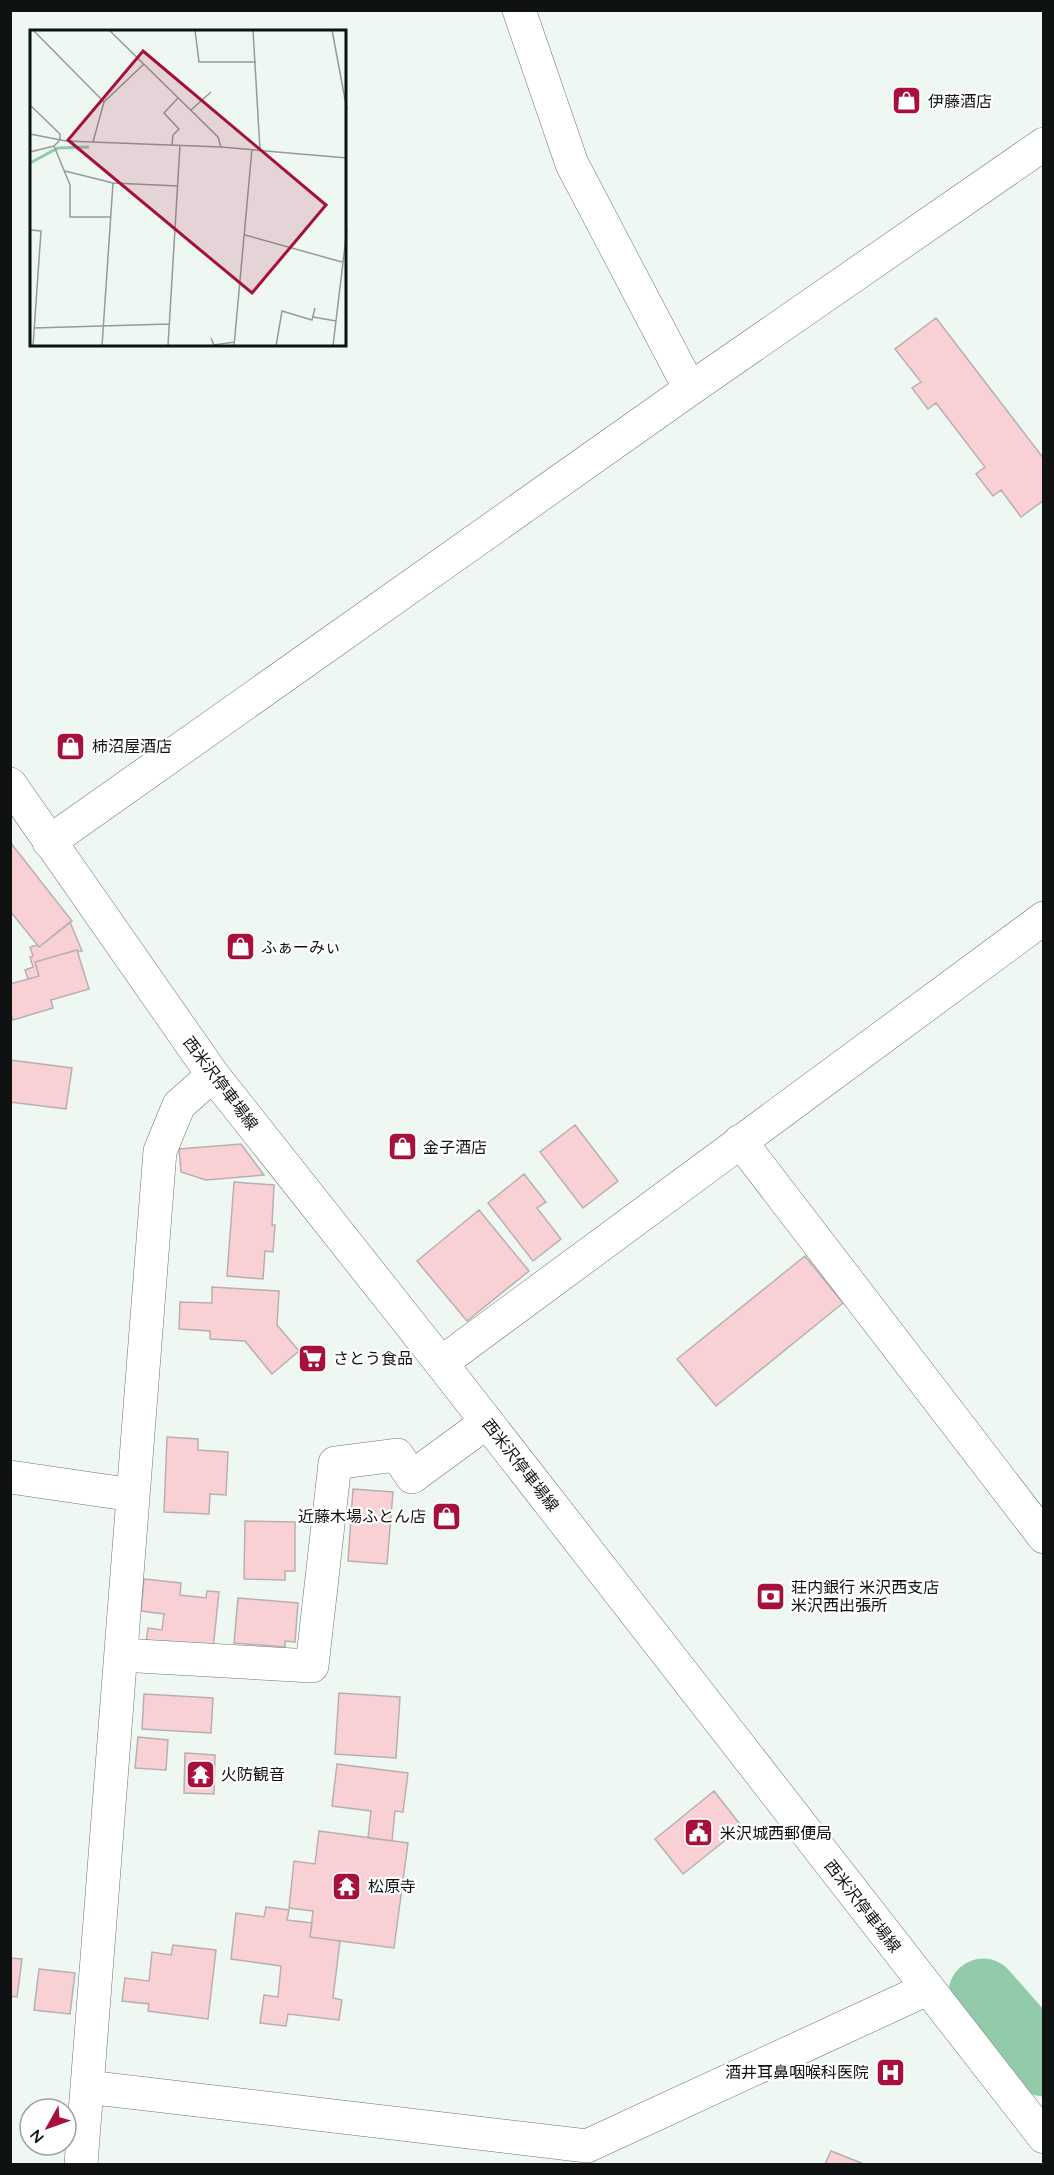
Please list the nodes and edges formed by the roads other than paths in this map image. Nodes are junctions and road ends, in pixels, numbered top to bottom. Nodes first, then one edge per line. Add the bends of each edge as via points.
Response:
1 (519, 10) edge
2 (1044, 144) edge
3 (690, 389) junction
4 (10, 784) edge
5 (49, 842) junction
6 (1044, 918) edge
7 (213, 1075) junction
8 (740, 1141) junction
9 (441, 1363) junction
10 (487, 1422) junction
11 (10, 1478) edge
12 (133, 1495) junction
13 (1044, 1537) edge
14 (121, 1655) junction
15 (927, 1989) junction
16 (87, 2087) junction
17 (1044, 2137) edge
18 (586, 2155) edge
19 (81, 2164) edge

1 - 3 street via 572,164
2 - 3 street
3 - 5 street
4 - 5 street, 西米沢停車場線
5 - 7 street, 西米沢停車場線
6 - 8 street
7 - 9 street, 西米沢停車場線
7 - 12 street via 179,1106 160,1151
8 - 9 street
8 - 13 street
9 - 10 street, 西米沢停車場線
10 - 14 street via 412,1477 397,1455 335,1463 312,1666
10 - 15 street, 西米沢停車場線
11 - 12 street
12 - 14 street
14 - 16 street
15 - 17 street, 西米沢停車場線
15 - 18 street
16 - 18 street
16 - 19 street

